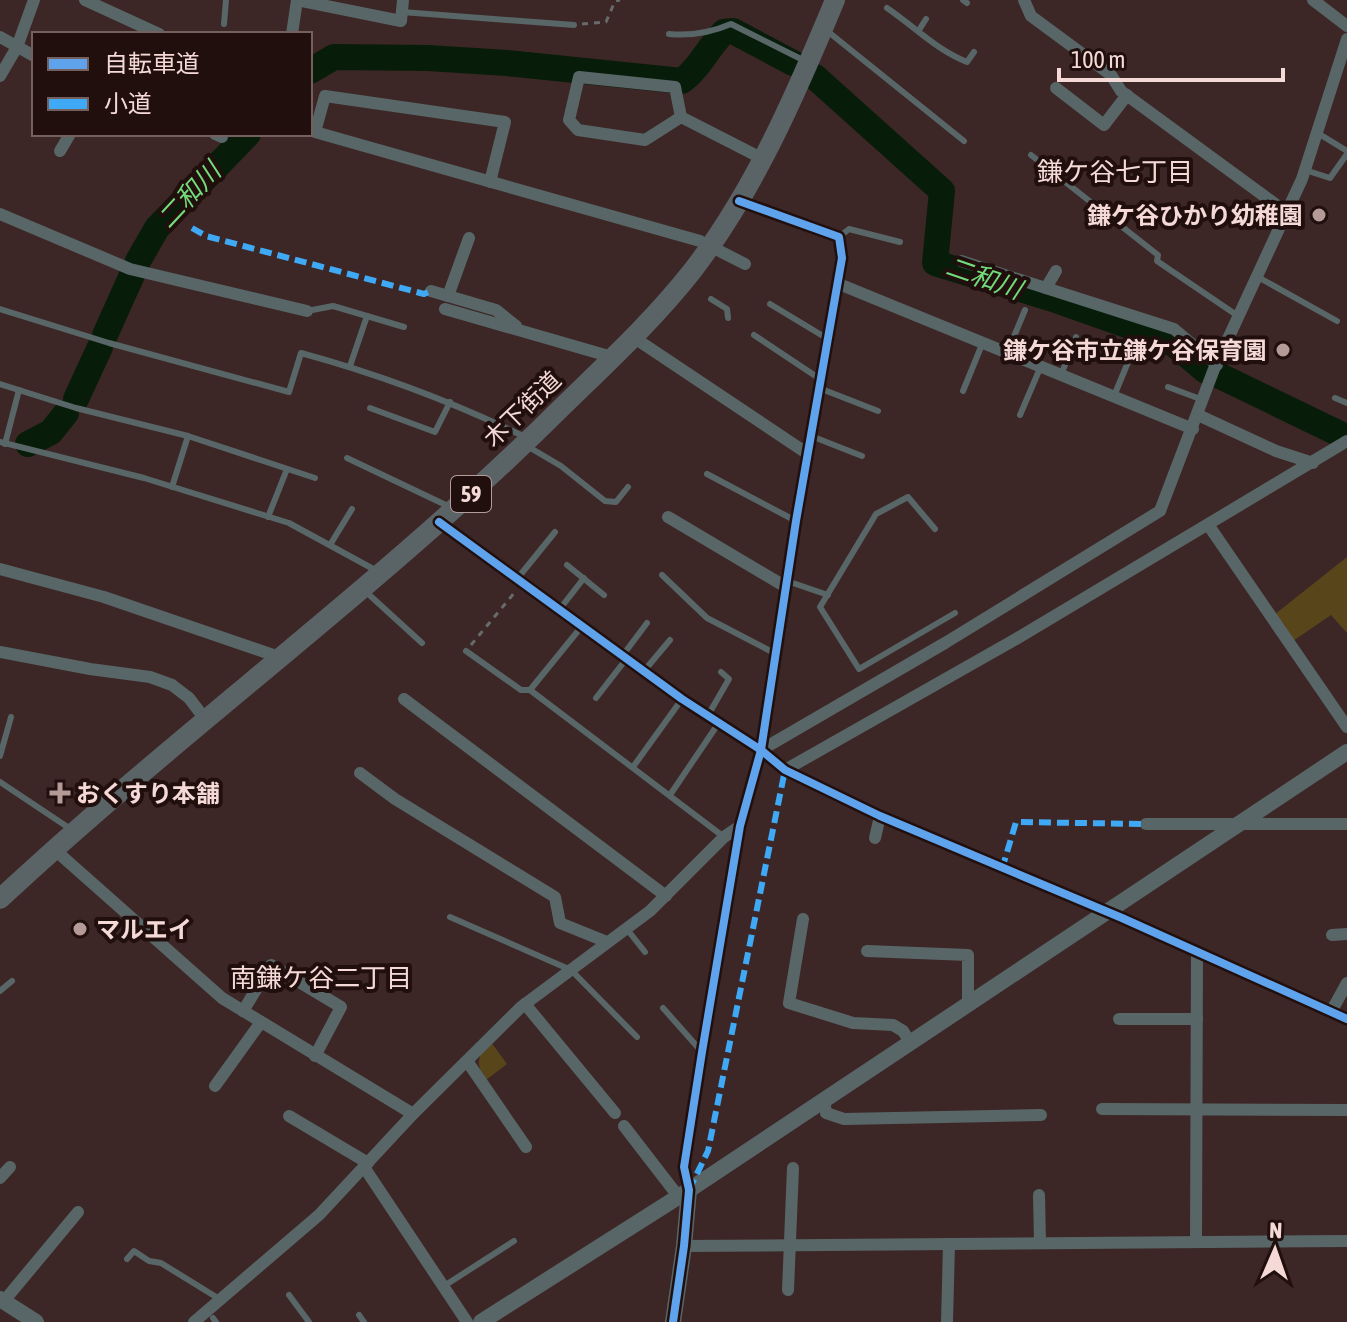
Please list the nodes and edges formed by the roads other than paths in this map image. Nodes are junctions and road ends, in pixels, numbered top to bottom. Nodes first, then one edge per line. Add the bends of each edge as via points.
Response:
1 (34, 0) edge
2 (85, 0) edge
3 (226, 0) edge
4 (835, 0) edge
5 (1024, 0) edge
6 (1313, 0) edge
7 (402, 6) edge
8 (887, 8) dead end
9 (926, 19) dead end
10 (224, 24) dead end
11 (574, 25) road end
12 (1347, 26) edge
13 (823, 28) junction
14 (919, 30) junction
15 (155, 32) edge
16 (292, 32) edge
17 (669, 34) dead end
18 (0, 37) edge
19 (1347, 39) edge
20 (17, 47) junction
21 (974, 52) dead end
22 (32, 55) edge
23 (808, 62) junction
24 (0, 76) edge
25 (1056, 88) dead end
26 (1127, 95) junction
27 (681, 117) junction
28 (1316, 132) junction
29 (69, 136) edge
30 (964, 141) dead end
31 (60, 151) dead end
32 (1347, 152) edge
33 (1031, 155) dead end
34 (763, 159) junction
35 (1305, 170) junction
36 (490, 182) junction
37 (739, 201) junction
38 (1286, 212) junction
39 (0, 214) edge
40 (839, 237) junction
41 (469, 238) dead end
42 (900, 242) dead end
43 (711, 245) junction
44 (961, 261) dead end
45 (745, 264) dead end
46 (1056, 271) dead end
47 (1256, 276) junction
48 (839, 284) junction
49 (1046, 288) junction
50 (431, 291) dead end
51 (711, 299) dead end
52 (447, 303) junction
53 (770, 304) dead end
54 (0, 309) edge
55 (1025, 310) dead end
56 (307, 311) joint
57 (367, 316) junction
58 (1238, 316) junction
59 (728, 318) dead end
60 (1337, 321) dead end
61 (404, 327) dead end
62 (754, 335) dead end
63 (633, 337) junction
64 (1076, 337) dead end
65 (828, 339) junction
66 (983, 342) junction
67 (1007, 353) junction
68 (1131, 355) dead end
69 (612, 357) junction
70 (350, 366) junction
71 (1041, 366) junction
72 (1214, 371) junction
73 (1061, 375) junction
74 (819, 383) junction
75 (0, 384) edge
76 (1168, 387) dead end
77 (19, 390) junction
78 (963, 391) dead end
79 (1114, 396) junction
80 (1335, 398) dead end
81 (1203, 400) junction
82 (450, 402) junction
83 (1347, 403) edge
84 (370, 408) dead end
85 (878, 411) dead end
86 (1020, 415) dead end
87 (1198, 415) junction
88 (1193, 429) junction
89 (188, 436) junction
90 (811, 436) junction
91 (527, 442) junction
92 (1346, 442) edge
93 (2, 443) edge
94 (808, 454) junction
95 (862, 456) dead end
96 (347, 458) dead end
97 (1313, 463) junction
98 (287, 469) junction
99 (707, 474) dead end
100 (315, 478) dead end
101 (172, 487) junction
102 (628, 487) dead end
103 (352, 509) dead end
104 (446, 515) junction
105 (268, 517) junction
106 (668, 517) dead end
107 (796, 521) junction
108 (1209, 526) junction
109 (935, 529) dead end
110 (555, 532) dead end
111 (330, 545) junction
112 (567, 565) dead end
113 (0, 569) edge
114 (380, 573) junction
115 (662, 575) dead end
116 (584, 578) junction
117 (519, 581) junction
118 (787, 584) junction
119 (362, 589) junction
120 (604, 595) dead end
121 (828, 595) junction
122 (559, 610) junction
123 (955, 613) dead end
124 (647, 623) dead end
125 (582, 626) junction
126 (670, 640) dead end
127 (422, 643) dead end
128 (466, 651) road end
129 (0, 652) edge
130 (776, 654) junction
131 (279, 657) junction
132 (625, 657) junction
133 (644, 671) junction
134 (721, 672) dead end
135 (530, 690) junction
136 (596, 698) dead end
137 (404, 699) dead end
138 (682, 699) junction
139 (11, 717) dead end
140 (205, 719) junction
141 (712, 721) junction
142 (1347, 727) edge
143 (761, 750) junction
144 (1347, 752) edge
145 (0, 756) edge
146 (633, 767) junction
147 (785, 770) junction
148 (360, 773) dead end
149 (0, 782) edge
150 (670, 795) junction
151 (880, 816) junction
152 (1146, 824) dead end
153 (1347, 824) edge
154 (740, 826) junction
155 (1235, 826) junction
156 (75, 832) junction
157 (724, 837) junction
158 (875, 838) dead end
159 (55, 850) junction
160 (1, 896) edge
161 (666, 896) junction
162 (1105, 912) junction
163 (450, 917) dead end
164 (803, 919) dead end
165 (626, 928) junction
166 (1347, 934) edge
167 (1332, 935) dead end
168 (607, 942) junction
169 (867, 951) dead end
170 (645, 952) dead end
171 (1197, 952) junction
172 (571, 970) junction
173 (12, 981) dead end
174 (1347, 983) edge
175 (0, 991) edge
176 (968, 1003) junction
177 (525, 1004) junction
178 (663, 1008) dead end
179 (243, 1011) junction
180 (1331, 1012) junction
181 (1119, 1019) dead end
182 (1197, 1019) junction
183 (1347, 1019) edge
184 (261, 1022) junction
185 (637, 1037) dead end
186 (910, 1042) junction
187 (702, 1052) junction
188 (315, 1056) junction
189 (467, 1061) junction
190 (215, 1086) dead end
191 (824, 1099) junction
192 (1102, 1109) dead end
193 (1197, 1109) junction
194 (1347, 1110) edge
195 (615, 1113) dead end
196 (413, 1114) junction
197 (1041, 1115) dead end
198 (289, 1116) dead end
199 (624, 1126) dead end
200 (526, 1147) dead end
201 (366, 1165) junction
202 (10, 1167) dead end
203 (793, 1168) dead end
204 (0, 1178) edge
205 (684, 1193) junction
206 (1039, 1195) dead end
207 (78, 1212) dead end
208 (514, 1241) dead end
209 (1196, 1241) junction
210 (1347, 1241) edge
211 (1040, 1242) junction
212 (949, 1244) junction
213 (684, 1246) junction
214 (790, 1246) junction
215 (127, 1259) dead end
216 (444, 1286) junction
217 (788, 1290) dead end
218 (289, 1295) dead end
219 (2, 1300) edge
220 (221, 1300) junction
221 (359, 1315) dead end
222 (36, 1322) edge
223 (194, 1322) edge
224 (309, 1322) edge
225 (364, 1322) edge
226 (467, 1322) edge
227 (481, 1322) edge
228 (673, 1322) edge
229 (947, 1322) edge

1 - 20 street
2 - 15 street
3 - 10 lane
4 - 13 main road, 木下街道 / 59
5 - 26 street via 1031,16 1111,75
6 - 12 street
7 - 11 lane
7 - 16 street via 401,21 297,0
8 - 14 lane
9 - 14 lane
13 - 23 main road, 木下街道 / 59
13 - 30 lane
14 - 21 lane via 922,37 967,62
17 - 23 lane via 688,36 731,24
18 - 20 street
19 - 28 street
20 - 22 street
20 - 24 street
23 - 34 main road, 木下街道 / 59
25 - 26 street via 1104,125
26 - 38 street
27 - 27 street via 675,87 579,77 569,120 578,130 645,140
27 - 34 street
28 - 32 lane
28 - 35 street
29 - 31 street
32 - 35 lane via 1330,178
33 - 58 lane via 1158,255 1157,261
34 - 37 main road, 木下街道 / 59
35 - 38 street
36 - 36 street via 315,132 325,96 505,122
36 - 43 street
37 - 40 street
37 - 43 main road, 木下街道 / 59
38 - 47 street
39 - 56 street via 130,269
40 - 42 lane via 849,229
40 - 48 street
41 - 52 street
43 - 45 street
43 - 63 main road, 木下街道 / 59
44 - 49 street
46 - 49 street
47 - 58 street
47 - 60 lane
48 - 65 street
48 - 66 street
49 - 72 street via 1174,329
50 - 52 street
51 - 59 lane via 727,309
52 - 69 street via 496,310 522,331
53 - 65 lane
54 - 70 lane via 289,392 301,353
55 - 67 lane
56 - 57 lane via 333,306
57 - 61 lane
57 - 70 lane
58 - 72 street
62 - 74 lane
63 - 69 main road, 木下街道 / 59
63 - 94 street
64 - 73 lane
65 - 74 street
66 - 67 street
66 - 78 lane
67 - 71 street
68 - 79 lane
69 - 91 main road, 木下街道 / 59
70 - 82 lane
71 - 73 street
71 - 86 lane
72 - 81 street
73 - 79 street
74 - 85 lane
74 - 90 street
75 - 77 lane
76 - 81 lane
77 - 89 lane
77 - 93 lane
79 - 88 street
80 - 83 lane
81 - 87 street
82 - 84 lane via 435,432
82 - 91 lane
87 - 88 street
87 - 97 street
88 - 143 street via 1160,511
89 - 98 lane
89 - 101 lane
90 - 94 street
90 - 95 lane
91 - 102 lane via 605,501 616,502
91 - 104 main road, 木下街道 / 59
92 - 97 street
93 - 101 lane
94 - 107 street
96 - 104 lane
97 - 108 street
98 - 100 lane
98 - 105 lane
99 - 107 lane
101 - 105 lane
103 - 111 lane
104 - 114 main road, 木下街道 / 59
104 - 117 street
105 - 111 lane
106 - 118 street
107 - 118 street
108 - 142 street
108 - 147 street
109 - 121 lane via 908,497 876,514
110 - 117 lane
111 - 114 lane
112 - 116 lane
113 - 131 street via 104,597
114 - 119 main road, 木下街道 / 59
115 - 130 lane via 707,618
116 - 120 lane
116 - 122 lane
117 - 122 street
118 - 121 lane
118 - 130 street
119 - 127 lane
119 - 131 main road, 木下街道 / 59
121 - 123 lane via 820,607 859,669
122 - 125 street
124 - 132 lane
125 - 132 street
125 - 135 lane
126 - 133 lane
128 - 135 lane via 521,690
129 - 140 street via 150,677 172,685
130 - 143 street
131 - 140 main road, 木下街道 / 59
132 - 133 street
132 - 136 lane
133 - 138 street
134 - 141 lane via 729,679
135 - 146 lane
137 - 161 street
138 - 141 street
138 - 146 lane
139 - 145 lane
140 - 156 main road, 木下街道 / 59
141 - 143 street
141 - 150 lane
143 - 147 street
143 - 154 street
144 - 155 street
146 - 150 lane
147 - 151 street
148 - 168 street via 555,897 560,923
149 - 156 lane
150 - 157 lane
151 - 158 street
151 - 162 street
152 - 155 street
153 - 155 street
154 - 157 street
154 - 187 street
155 - 162 street
156 - 159 main road, 木下街道 / 59
157 - 161 street
159 - 160 main road, 木下街道 / 59
159 - 179 street
161 - 165 street
162 - 171 street
162 - 176 street
163 - 172 lane
164 - 186 street via 789,1003 853,1023 893,1025
165 - 168 street
165 - 170 lane
166 - 167 street
168 - 172 street
169 - 176 street via 968,955
171 - 180 street
171 - 182 street
172 - 177 street
172 - 185 lane
173 - 175 lane
174 - 180 street
176 - 186 street
177 - 189 street
177 - 195 street
178 - 187 lane
179 - 184 street
179 - 188 street via 271,965 341,1007
180 - 183 street
181 - 182 street
182 - 193 street
184 - 188 street
184 - 190 street
186 - 191 street
187 - 205 street
188 - 196 street
189 - 196 street
189 - 200 street
191 - 197 street via 826,1113 844,1119
191 - 205 street
192 - 193 street
193 - 194 street
193 - 209 street
196 - 201 street
198 - 201 street
199 - 205 street
201 - 216 street
201 - 220 street via 319,1215
202 - 204 street
203 - 214 street
205 - 213 street
205 - 227 street
206 - 211 street
207 - 219 street
208 - 216 lane
209 - 210 street
209 - 211 street
211 - 212 street
212 - 214 street
212 - 229 street
213 - 214 street
213 - 228 street
214 - 217 street
215 - 220 lane via 134,1251
216 - 226 street
218 - 224 lane
219 - 222 street
220 - 223 street
221 - 225 lane

